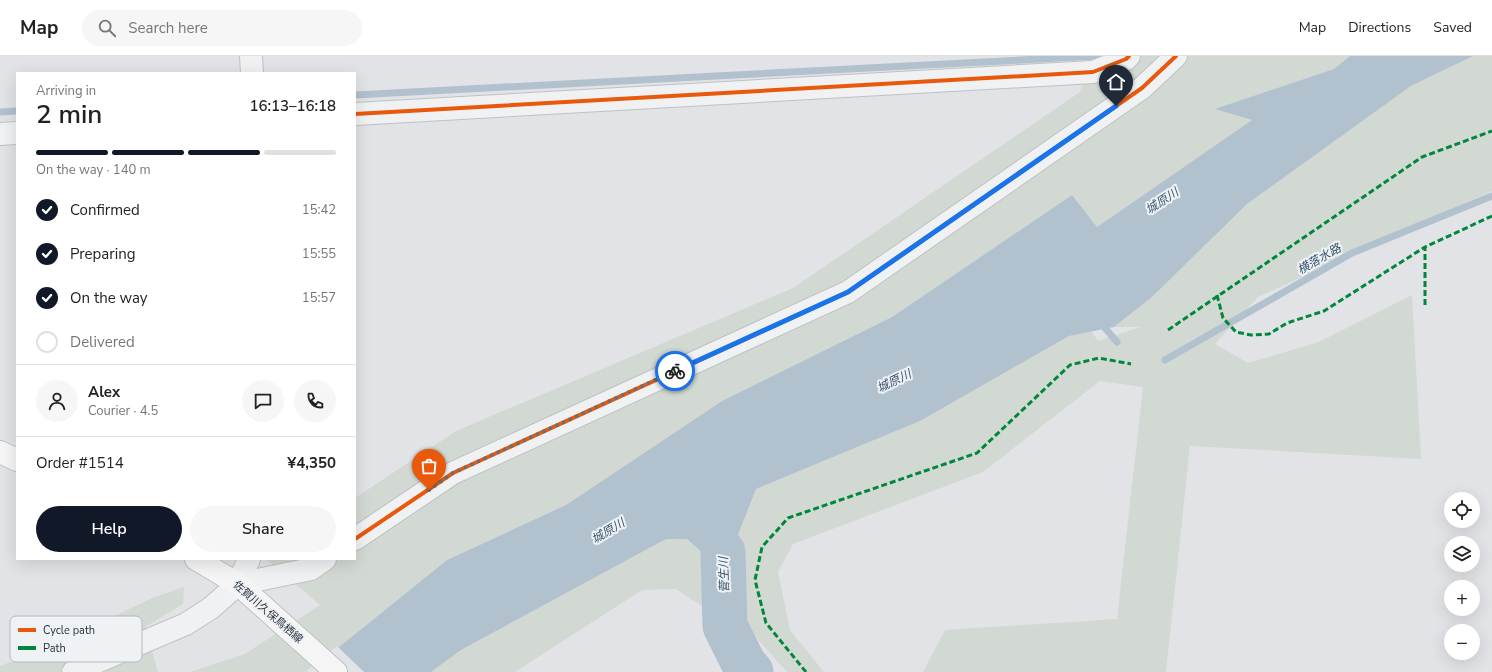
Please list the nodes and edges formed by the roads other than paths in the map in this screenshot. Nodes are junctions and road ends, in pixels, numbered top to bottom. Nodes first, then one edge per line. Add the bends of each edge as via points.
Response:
1 (251, 56) edge
2 (1129, 56) edge
3 (1176, 56) edge
4 (252, 72) edge
5 (356, 114) edge
6 (16, 133) edge
7 (0, 134) edge
8 (0, 452) edge
9 (16, 460) edge
10 (356, 538) edge
11 (198, 560) edge
12 (248, 560) edge
13 (324, 560) edge
14 (238, 584) junction
15 (142, 643) edge
16 (97, 662) edge
17 (73, 672) edge
18 (336, 672) edge

1 - 4 street
2 - 5 street via 1093,72
3 - 10 street via 1142,88 848,292 453,473
6 - 7 street
8 - 9 main road
11 - 14 main road, 佐賀川久保鳥栖線
12 - 14 street
13 - 14 street via 311,569
14 - 15 street via 211,608 186,624
14 - 18 main road, 佐賀川久保鳥栖線
16 - 17 street

